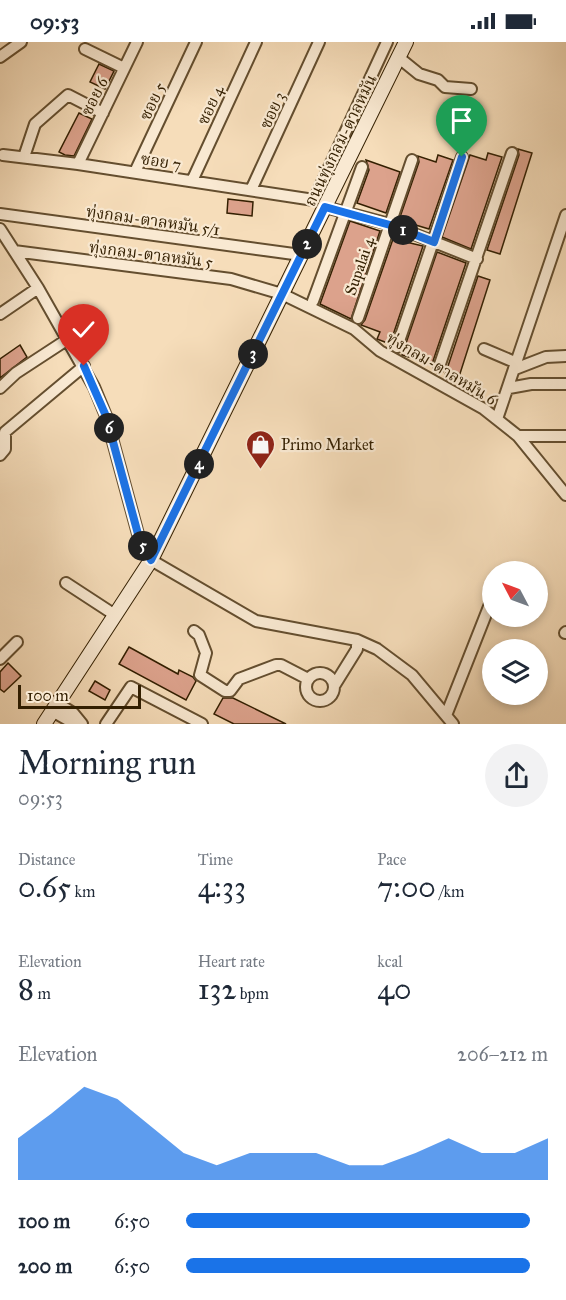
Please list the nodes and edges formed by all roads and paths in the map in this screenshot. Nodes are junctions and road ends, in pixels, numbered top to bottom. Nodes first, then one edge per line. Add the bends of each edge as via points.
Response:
1 (21, 42) edge
2 (137, 42) edge
3 (196, 42) edge
4 (256, 42) edge
5 (319, 42) edge
6 (387, 42) edge
7 (406, 42) edge
8 (85, 49) dead end
9 (0, 57) edge
10 (398, 57) junction
11 (124, 68) junction
12 (471, 89) dead end
13 (103, 113) junction
14 (512, 153) dead end
15 (3, 155) dead end
16 (462, 157) dead end
17 (24, 158) junction
18 (412, 160) dead end
19 (78, 164) junction
20 (362, 167) dead end
21 (135, 172) junction
22 (192, 181) junction
23 (251, 190) junction
24 (323, 202) junction
25 (345, 211) junction
26 (0, 214) edge
27 (566, 215) edge
28 (390, 225) junction
29 (0, 229) edge
30 (434, 242) junction
31 (14, 252) junction
32 (302, 255) junction
33 (477, 259) junction
34 (38, 288) junction
35 (282, 294) junction
36 (314, 301) dead end
37 (0, 314) edge
38 (358, 318) dead end
39 (68, 339) junction
40 (397, 347) dead end
41 (484, 349) dead end
42 (566, 356) edge
43 (84, 366) junction
44 (516, 366) junction
45 (439, 367) dead end
46 (566, 384) edge
47 (0, 388) edge
48 (509, 388) junction
49 (497, 419) junction
50 (2, 430) edge
51 (518, 436) junction
52 (566, 436) edge
53 (0, 455) edge
54 (566, 495) edge
55 (151, 560) junction
56 (66, 583) dead end
57 (115, 615) junction
58 (482, 624) edge
59 (194, 631) dead end
60 (357, 640) junction
61 (17, 642) dead end
62 (0, 659) edge
63 (308, 679) junction
64 (334, 686) junction
65 (55, 707) junction
66 (447, 713) junction
67 (81, 723) edge
68 (44, 724) edge
69 (106, 724) edge
70 (202, 724) edge
71 (453, 724) edge

1 - 9 street
2 - 11 street, ซอย 6
3 - 21 street, ซอย 5
4 - 22 street, ซอย 4
5 - 23 street, ซอย 3
6 - 24 street
7 - 10 street, ถนนทุ่งกลม-ตาลหมัน
8 - 11 street
10 - 12 street via 419,74 438,80 445,87
10 - 24 street, ถนนทุ่งกลม-ตาลหมัน
11 - 13 street, ซอย 6
13 - 17 street via 68,95 35,124
13 - 19 street, ซอย 6
14 - 33 street
15 - 17 street, ซอย 7
16 - 30 street
17 - 19 street, ซอย 7
18 - 28 street, Supalai 4
19 - 21 street, ซอย 7
20 - 25 street
21 - 22 street, ซอย 7
22 - 23 street, ซอย 7
23 - 24 street, ซอย 7
24 - 25 street
24 - 32 street, ถนนทุ่งกลม-ตาลหมัน
25 - 28 street
25 - 36 street
26 - 32 street, ทุ่งกลม-ตาลหมัน 5/1
27 - 44 street
28 - 30 street
28 - 38 street, Supalai 4
29 - 31 street
30 - 33 street
30 - 40 street
31 - 34 street
31 - 35 street, ทุ่งกลม-ตาลหมัน 5 via 231,279
32 - 35 street, ถนนทุ่งกลม-ตาลหมัน
33 - 45 street
34 - 37 street
34 - 39 street
35 - 49 street, ทุ่งกลม-ตาลหมัน 6 via 354,329 380,351
35 - 55 street, ถนนทุ่งกลม-ตาลหมัน
39 - 43 street
39 - 47 street
41 - 44 street
42 - 44 street
43 - 50 street
43 - 55 street via 106,416 138,534
44 - 48 street
46 - 48 street
48 - 49 street
49 - 51 street, ทุ่งกลม-ตาลหมัน 6
50 - 53 street via 5,449
51 - 52 street
51 - 54 street, ทุ่งกลม-ตาลหมัน 6
55 - 57 street, ถนนทุ่งกลม-ตาลหมัน
55 - 60 street via 256,621
56 - 57 street
57 - 65 street, ถนนทุ่งกลม-ตาลหมัน
58 - 66 street
59 - 63 street via 200,635 206,653 200,675 225,691 230,691 239,679 276,665
60 - 64 street via 357,649
60 - 66 street via 382,652 412,675
61 - 62 street
63 - 64 street via 323,673
63 - 64 street via 307,690 317,701 331,696
65 - 67 street via 73,713
65 - 68 street, ถนนทุ่งกลม-ตาลหมัน
66 - 71 street
69 - 70 street via 131,687

